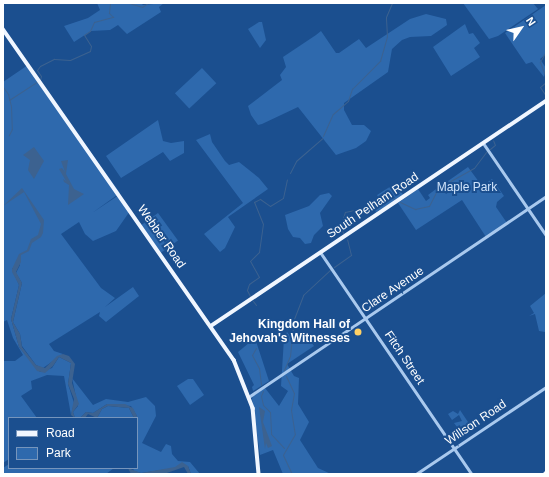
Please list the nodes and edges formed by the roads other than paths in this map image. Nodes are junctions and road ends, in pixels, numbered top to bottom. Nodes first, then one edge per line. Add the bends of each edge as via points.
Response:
1 (3, 29) edge
2 (546, 101) edge
3 (484, 144) junction
4 (546, 196) edge
5 (528, 209) junction
6 (546, 235) edge
7 (321, 253) junction
8 (366, 319) junction
9 (211, 326) junction
10 (546, 387) edge
11 (250, 396) junction
12 (454, 448) junction
13 (259, 474) edge
14 (416, 474) edge
15 (472, 474) edge

1 - 9 main road, Webber Road
2 - 3 main road, South Pelham Road
3 - 5 street
3 - 7 main road, South Pelham Road
4 - 5 street, Clare Avenue
5 - 6 street
5 - 8 street, Clare Avenue
7 - 8 street, Fitch Street
7 - 9 main road, South Pelham Road
8 - 11 street, Clare Avenue
8 - 12 street, Fitch Street
9 - 11 main road, Webber Road via 238,366
10 - 12 street, Willson Road
11 - 13 main road, Webber Road via 257,430
12 - 14 street, Willson Road
12 - 15 street, Fitch Street

